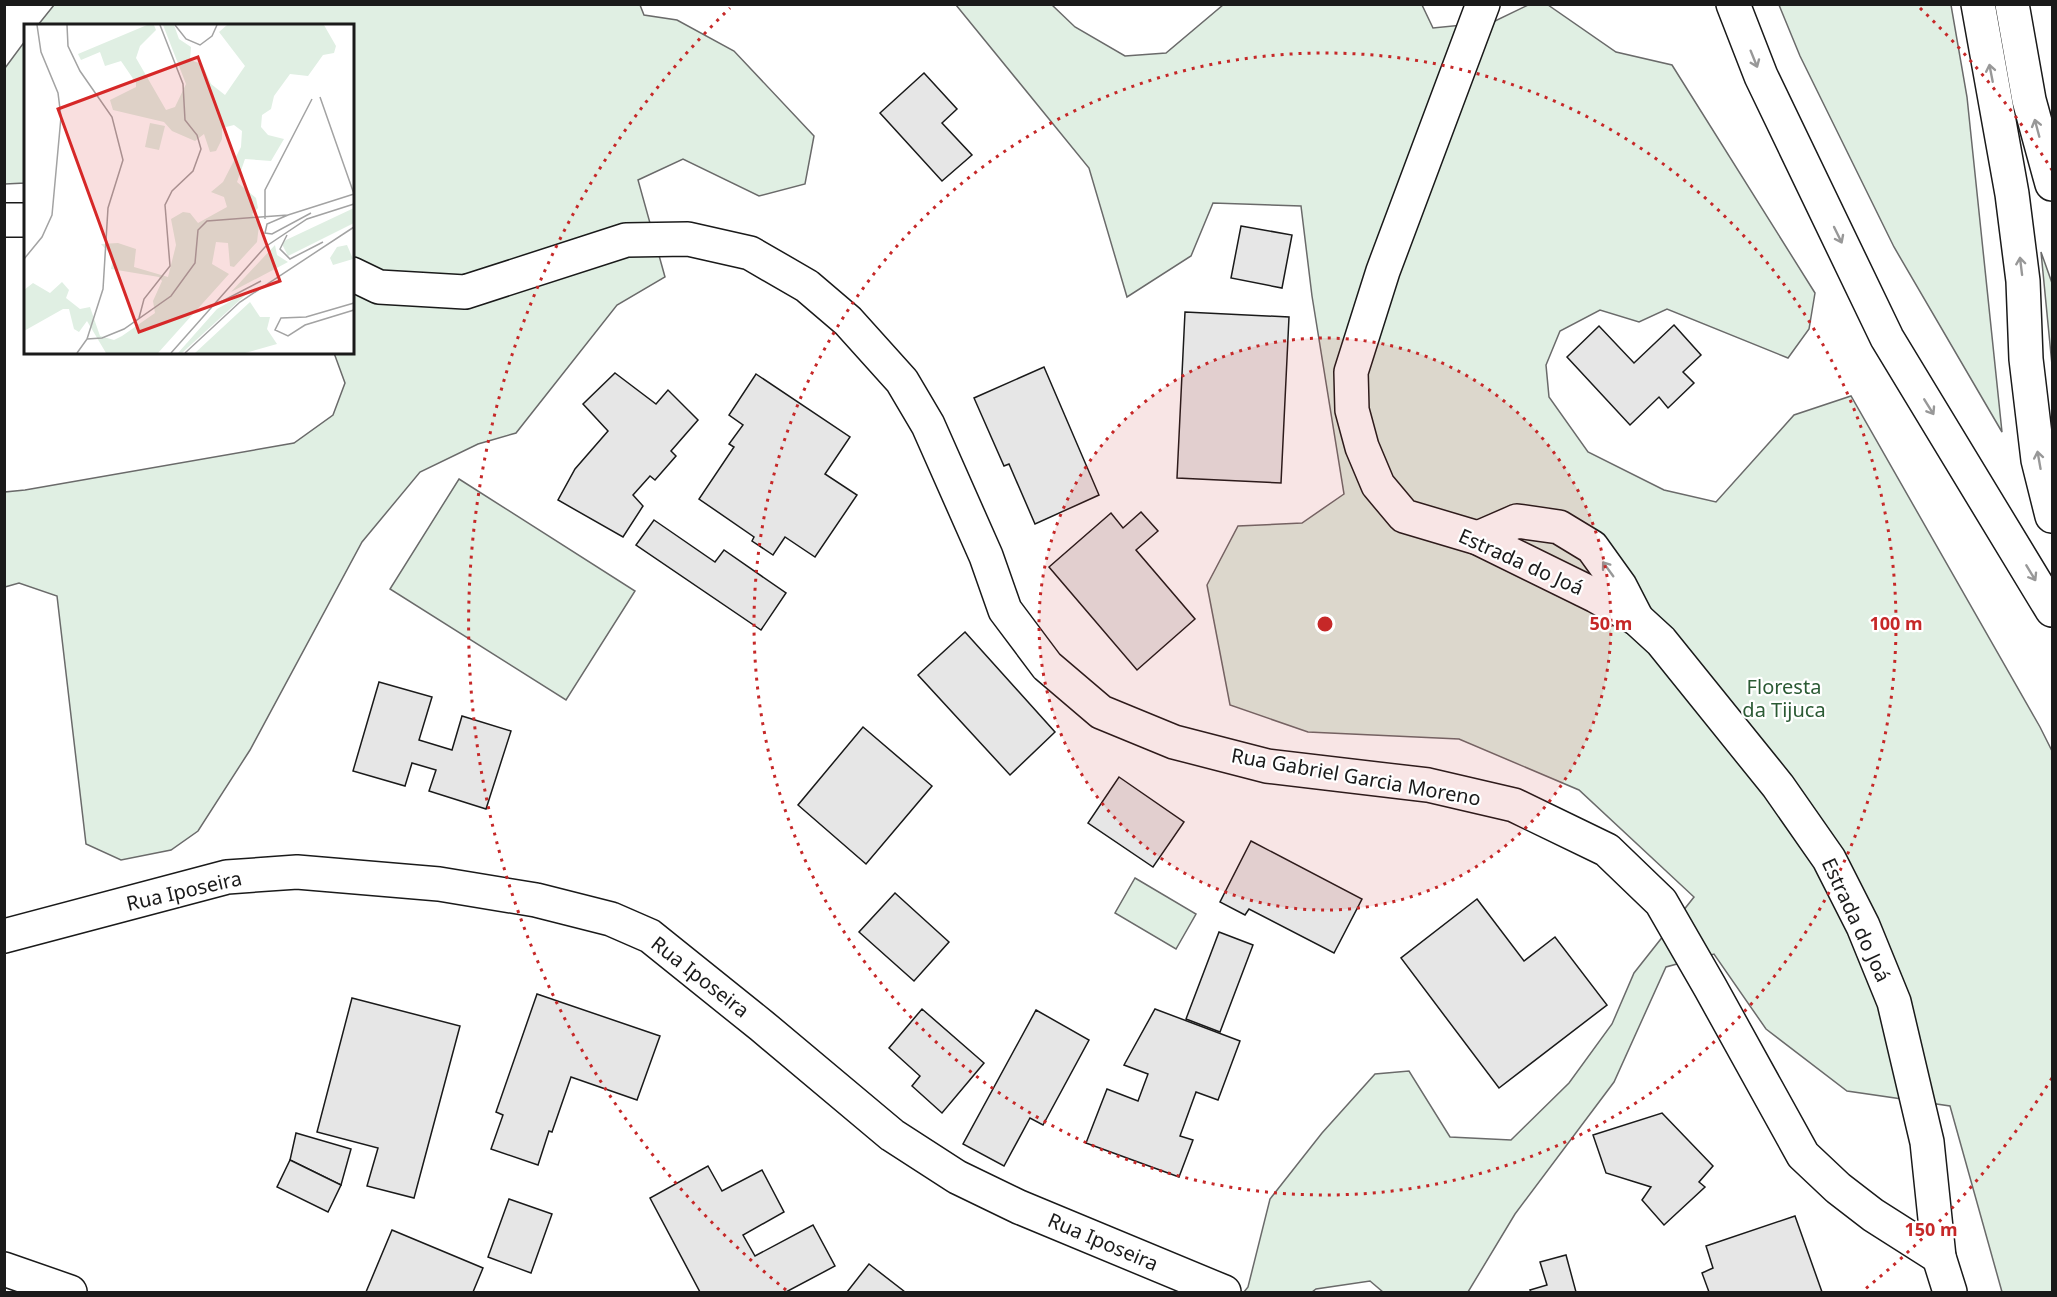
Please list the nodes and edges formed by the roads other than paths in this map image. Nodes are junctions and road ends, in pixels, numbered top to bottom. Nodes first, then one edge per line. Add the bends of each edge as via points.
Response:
1 (1483, 4) edge
2 (1733, 4) edge
3 (1978, 4) edge
4 (2012, 4) edge
5 (2052, 184) edge
6 (4, 220) edge
7 (24, 220) edge
8 (354, 275) edge
9 (2052, 516) edge
10 (1478, 537) junction
11 (2052, 610) edge
12 (1637, 619) junction
13 (4, 936) edge
14 (1939, 1257) junction
15 (4, 1269) edge
16 (70, 1293) edge
17 (1224, 1293) edge
18 (1950, 1293) edge

1 - 10 main road, Estrada do Joá via 1366,318 1351,372 1352,410 1378,485 1404,516
2 -> 11 main road via 1761,76 1887,338
9 -> 3 main road via 2038,460 2012,195
5 -> 4 main road via 2029,100
6 - 7 main road
8 - 14 main road, Rua Gabriel Garcia Moreno via 379,287 465,292 626,240 688,239 750,253 807,286 848,321 902,381 928,425 986,556 1005,610 1047,666 1101,712 1174,742 1267,766 1428,785 1514,805 1607,850 1660,902 1803,1155 1873,1215
10 - 12 main road, Estrada do Joá
12 -> 10 main road via 1620,586 1592,547 1559,527 1517,521
12 - 14 main road, Estrada do Joá via 1661,641 1778,786 1829,859 1863,926 1894,1002 1927,1142
13 - 17 main road, Rua Iposeira via 227,877 297,872 439,884 536,900 611,919 650,936 892,1136 957,1177
14 - 18 main road, Estrada do Joá
15 - 16 main road

